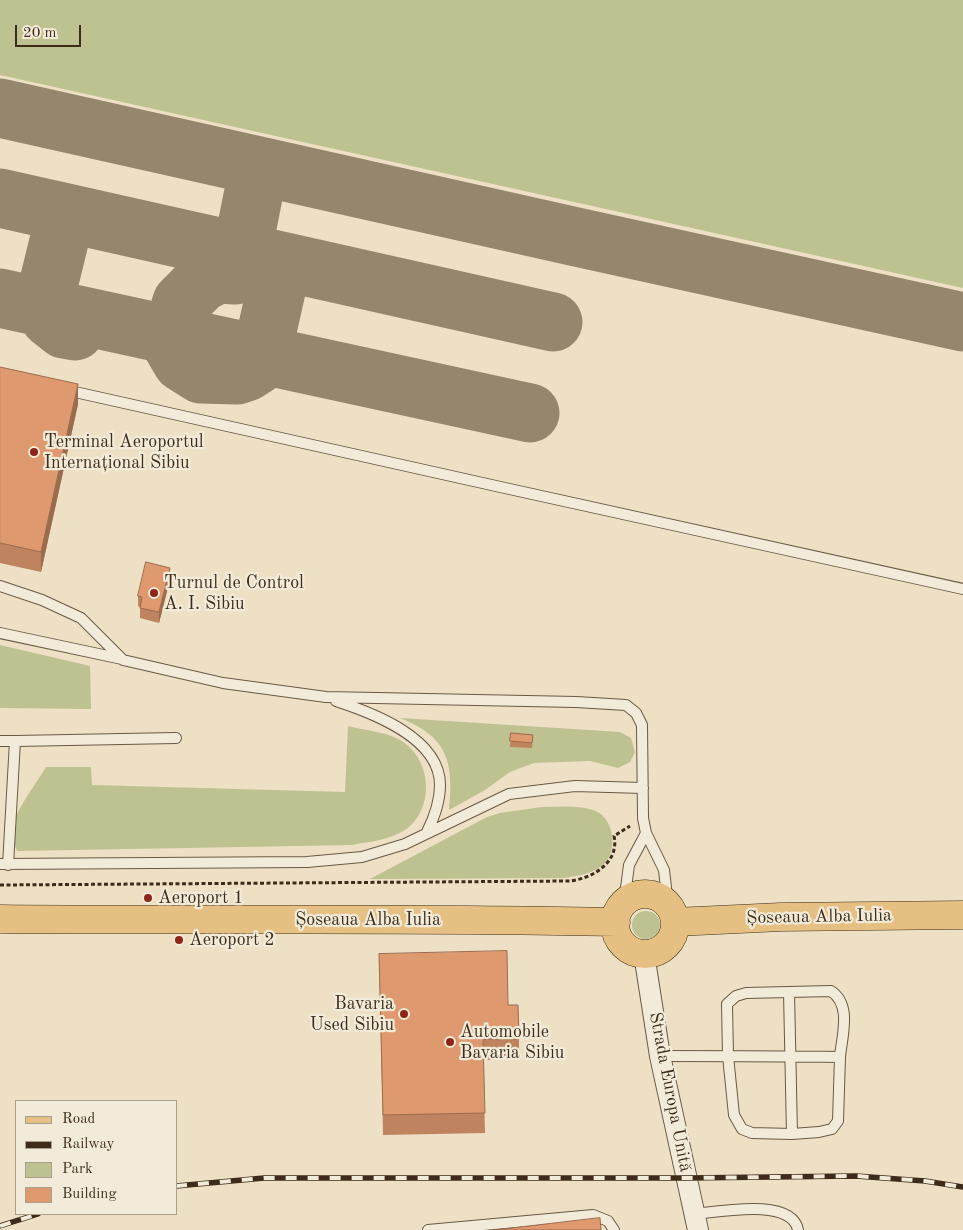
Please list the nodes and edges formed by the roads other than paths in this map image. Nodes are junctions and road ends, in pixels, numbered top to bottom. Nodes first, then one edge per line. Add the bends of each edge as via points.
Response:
1 (58, 388) edge
2 (0, 586) edge
3 (963, 589) edge
4 (0, 633) edge
5 (123, 660) junction
6 (326, 697) junction
7 (176, 738) dead end
8 (0, 741) edge
9 (15, 741) junction
10 (643, 788) junction
11 (426, 832) junction
12 (646, 833) junction
13 (4, 865) edge
14 (620, 913) junction
15 (672, 913) junction
16 (963, 915) edge
17 (0, 919) edge
18 (644, 954) junction
19 (789, 992) junction
20 (660, 1056) junction
21 (728, 1056) junction
22 (790, 1056) junction
23 (840, 1057) junction
24 (792, 1134) junction
25 (697, 1222) edge
26 (428, 1230) edge
27 (614, 1230) edge
28 (798, 1230) edge

1 - 3 lane
2 - 5 lane via 81,618
4 - 5 lane
5 - 6 lane via 223,683
6 - 10 lane via 626,705 636,713 642,726
6 - 11 lane via 380,717 408,733 432,760 438,770 439,800
7 - 9 lane
8 - 9 lane
9 - 13 lane
10 - 11 lane via 575,786 509,794
10 - 12 lane
11 - 13 lane via 405,844 362,857 308,862
12 - 14 lane via 629,865
12 - 15 lane via 664,870
14 - 15 main road via 634,897 646,894 658,897
14 - 17 main road, Șoseaua Alba Iulia via 508,919
14 - 18 main road via 616,932 620,940 627,948
15 - 16 main road, Șoseaua Alba Iulia via 781,917
15 - 18 main road via 674,932 670,941 659,950
18 - 20 street, Strada Europa Unită
19 - 21 lane via 746,993 727,1004
19 - 22 lane
19 - 23 lane via 831,991 839,996 844,1008
20 - 21 lane
20 - 25 street, Strada Europa Unită
21 - 22 lane
21 - 24 lane via 734,1115 742,1129 752,1133
22 - 23 lane
22 - 24 lane
23 - 24 lane via 838,1121 832,1129
25 - 28 lane via 742,1209 762,1209 784,1212 798,1225
26 - 27 lane via 593,1215 608,1221

